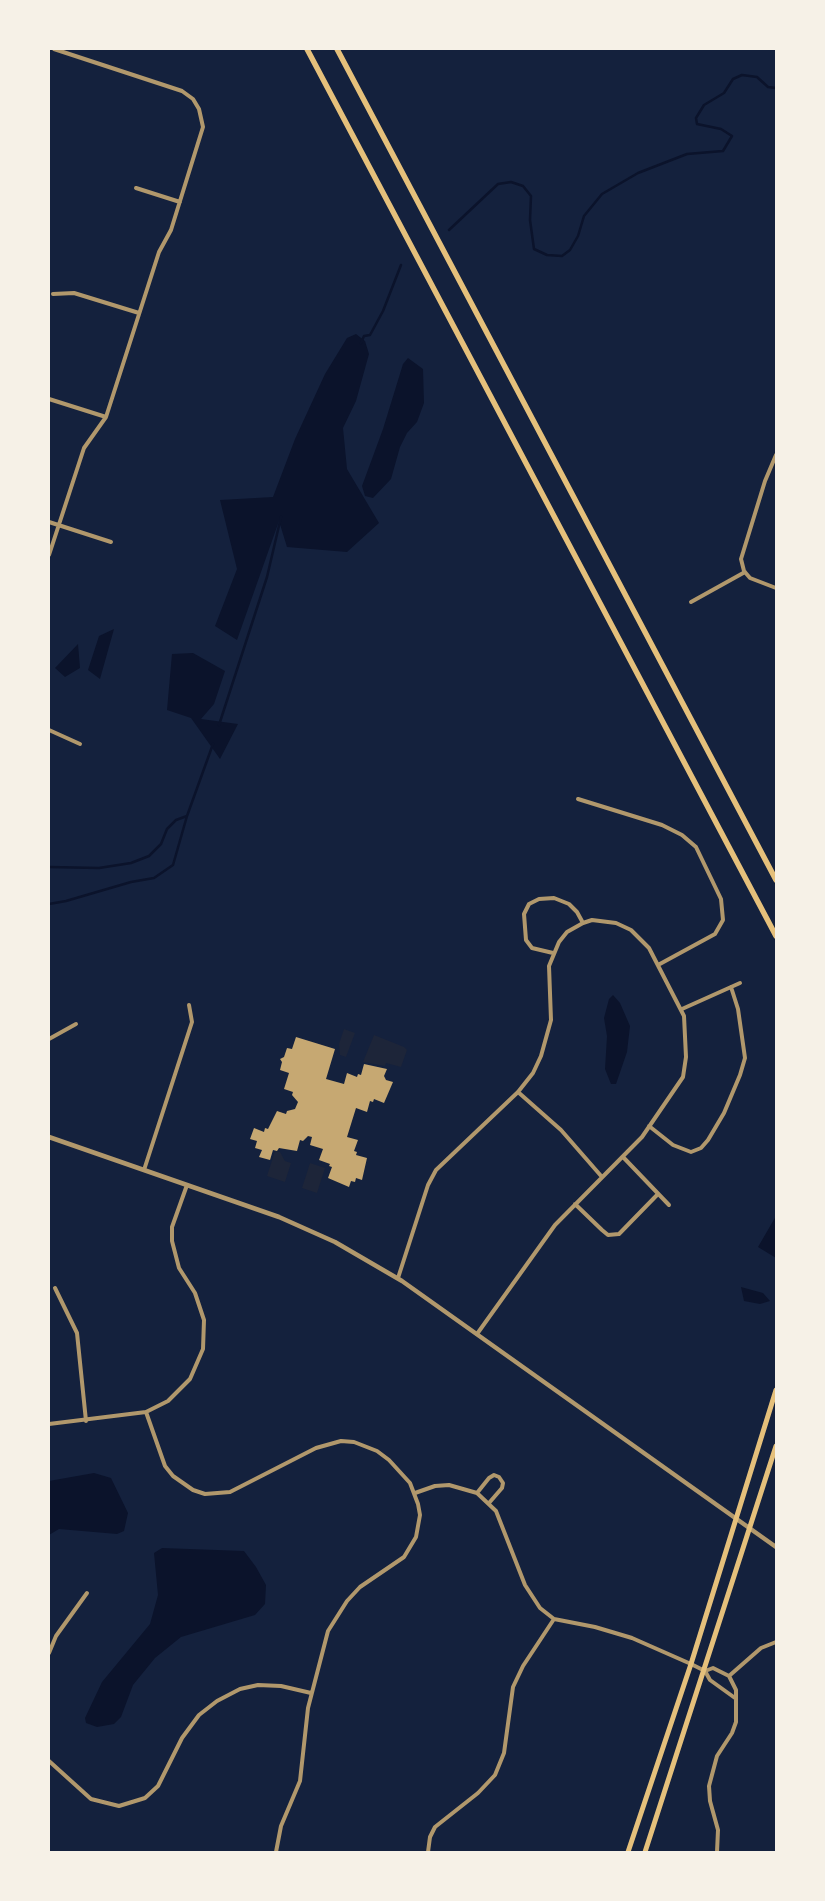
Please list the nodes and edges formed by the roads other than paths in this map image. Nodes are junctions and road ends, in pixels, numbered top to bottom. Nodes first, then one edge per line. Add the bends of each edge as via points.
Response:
1 (54, 49) edge
2 (307, 49) edge
3 (337, 49) edge
4 (136, 188) dead end
5 (180, 202) junction
6 (54, 294) dead end
7 (139, 313) junction
8 (49, 399) edge
9 (106, 417) junction
10 (776, 455) edge
11 (49, 522) edge
12 (58, 525) junction
13 (111, 542) dead end
14 (49, 555) edge
15 (745, 571) junction
16 (776, 588) edge
17 (691, 602) dead end
18 (49, 730) edge
19 (80, 744) dead end
20 (578, 799) dead end
21 (776, 880) edge
22 (583, 923) junction
23 (776, 936) edge
24 (553, 953) junction
25 (658, 965) junction
26 (740, 983) dead end
27 (731, 987) junction
28 (189, 1005) dead end
29 (682, 1009) junction
30 (76, 1024) dead end
31 (49, 1039) edge
32 (518, 1092) junction
33 (650, 1126) junction
34 (49, 1137) edge
35 (623, 1157) junction
36 (144, 1170) junction
37 (602, 1177) junction
38 (187, 1185) junction
39 (657, 1195) junction
40 (575, 1204) junction
41 (669, 1205) dead end
42 (398, 1278) junction
43 (55, 1288) dead end
44 (477, 1334) junction
45 (776, 1390) edge
46 (146, 1412) junction
47 (86, 1421) junction
48 (49, 1424) edge
49 (776, 1446) edge
50 (415, 1493) junction
51 (478, 1493) junction
52 (489, 1503) junction
53 (736, 1518) junction
54 (749, 1528) junction
55 (776, 1547) edge
56 (87, 1593) dead end
57 (554, 1619) junction
58 (776, 1642) edge
59 (49, 1653) edge
60 (691, 1664) junction
61 (705, 1671) junction
62 (729, 1676) junction
63 (311, 1693) junction
64 (735, 1698) junction
65 (49, 1761) edge
66 (276, 1852) edge
67 (428, 1852) edge
68 (628, 1852) edge
69 (645, 1852) edge
70 (717, 1852) edge

1 - 5 street via 175,87 189,95 199,109 202,132
2 - 23 main road
3 - 21 main road
4 - 5 street
5 - 7 street
6 - 7 street via 74,293
7 - 9 street
8 - 9 street
9 - 12 street via 84,448
10 - 15 street via 742,552
11 - 12 street
12 - 13 street
12 - 14 street
15 - 16 street via 758,582
15 - 17 street
18 - 19 street
20 - 25 street via 662,825 696,847 721,899 723,920 715,934
22 - 24 street via 567,932
22 - 24 street via 569,904 554,898 539,899 529,904 524,914 526,940 532,948
22 - 25 street via 603,920 631,930 649,948
24 - 32 street via 549,966 552,1011 547,1038 533,1073
25 - 29 street
26 - 27 street
27 - 29 street
27 - 33 street via 738,1009 745,1058 724,1113 708,1140 691,1152 673,1145
28 - 36 street via 192,1022
29 - 33 street via 686,1027 686,1067 678,1086
30 - 31 street
32 - 37 street via 562,1130
32 - 42 street via 436,1170
33 - 35 street
34 - 36 street
35 - 37 street
35 - 39 street
36 - 38 street
37 - 40 street
38 - 42 street via 308,1228
38 - 46 street via 172,1227 172,1241 179,1268 201,1306 205,1335 198,1364 190,1379 168,1401
39 - 40 street via 619,1234 608,1235
39 - 41 street
40 - 44 street via 548,1234
42 - 44 street
43 - 47 street via 77,1333
44 - 53 street
45 - 53 main road
46 - 47 street
46 - 50 street via 166,1466 173,1476 205,1494 230,1492 316,1448 341,1441 354,1442 377,1451 402,1474
47 - 48 street
49 - 54 main road
50 - 51 street via 449,1485
50 - 63 street via 420,1515 416,1537 404,1557 360,1587 341,1608 328,1631
51 - 52 street
51 - 52 street via 489,1478 494,1475 500,1477 502,1488
52 - 57 street via 502,1523 532,1597
53 - 54 street
53 - 60 main road
54 - 55 street
54 - 61 main road
56 - 59 street via 56,1636
57 - 60 street via 632,1638
57 - 67 street via 516,1682 504,1753 495,1774 478,1793 435,1827
58 - 62 street via 761,1648
60 - 61 street
60 - 68 main road
61 - 62 street via 714,1668
61 - 64 street via 710,1680
61 - 69 main road
62 - 64 street via 736,1690
63 - 65 street via 258,1685 217,1701 199,1715 182,1738 158,1786 146,1798 119,1806 91,1799
63 - 66 street via 300,1782 281,1826
64 - 70 street via 736,1722 717,1756 709,1786 718,1830

